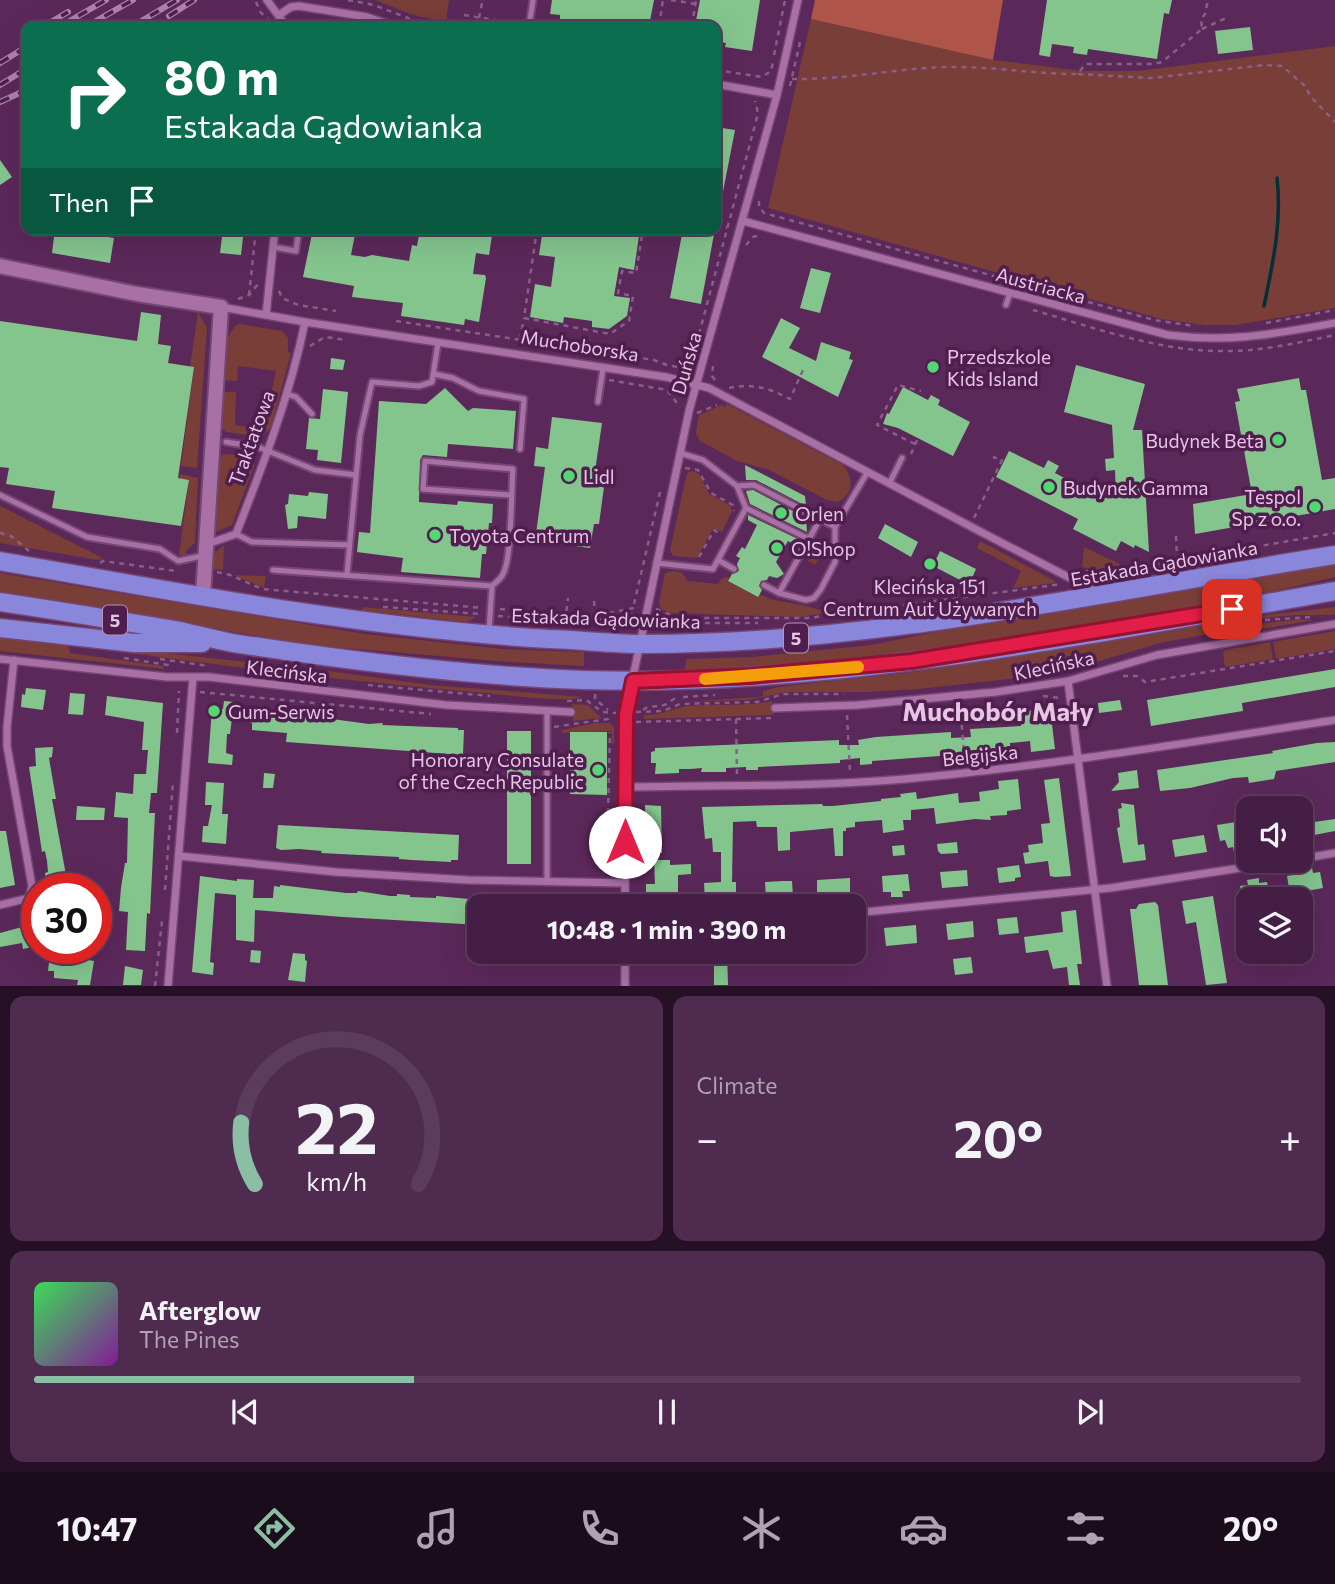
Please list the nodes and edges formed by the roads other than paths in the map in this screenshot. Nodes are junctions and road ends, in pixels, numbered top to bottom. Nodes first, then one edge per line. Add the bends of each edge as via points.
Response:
1 (267, 0) edge
2 (533, 0) edge
3 (798, 0) edge
4 (279, 15) junction
5 (283, 21) edge
6 (379, 21) edge
7 (530, 21) edge
8 (721, 86) edge
9 (777, 95) junction
10 (743, 221) junction
11 (274, 235) edge
12 (298, 235) edge
13 (273, 247) junction
14 (0, 266) edge
15 (1010, 293) junction
16 (226, 303) junction
17 (1006, 305) dead end
18 (266, 315) junction
19 (305, 322) junction
20 (1335, 323) edge
21 (438, 343) junction
22 (603, 368) junction
23 (433, 374) junction
24 (696, 384) junction
25 (287, 394) junction
26 (598, 402) dead end
27 (312, 414) dead end
28 (226, 442) dead end
29 (520, 449) dead end
30 (269, 450) junction
31 (680, 453) junction
32 (902, 458) road end
33 (867, 473) junction
34 (356, 475) junction
35 (889, 484) junction
36 (737, 486) junction
37 (0, 495) edge
38 (511, 495) junction
39 (746, 508) junction
40 (820, 519) junction
41 (835, 527) junction
42 (236, 534) junction
43 (809, 539) junction
44 (350, 545) junction
45 (206, 550) junction
46 (1335, 555) edge
47 (718, 560) junction
48 (0, 561) edge
49 (656, 563) junction
50 (273, 569) dead end
51 (734, 569) dead end
52 (346, 575) junction
53 (764, 585) dead end
54 (492, 586) junction
55 (1335, 591) edge
56 (779, 593) junction
57 (1110, 593) junction
58 (203, 596) junction
59 (0, 602) edge
60 (1335, 624) edge
61 (0, 628) edge
62 (488, 635) junction
63 (230, 642) junction
64 (640, 644) junction
65 (0, 659) edge
66 (14, 660) junction
67 (193, 677) junction
68 (633, 681) junction
69 (1069, 681) junction
70 (775, 708) dead end
71 (547, 711) junction
72 (571, 712) dead end
73 (1335, 720) edge
74 (1079, 759) junction
75 (625, 787) junction
76 (1335, 853) edge
77 (179, 856) junction
78 (1313, 857) edge
79 (1236, 869) edge
80 (548, 882) junction
81 (625, 883) junction
82 (1096, 890) junction
83 (625, 894) edge
84 (0, 905) edge
85 (866, 912) edge
86 (625, 964) edge
87 (168, 985) edge
88 (625, 985) edge
89 (1107, 985) edge

1 - 4 street
2 - 7 lane
3 - 9 street, Duńska
4 - 5 street
4 - 6 street via 290,7 312,7
8 - 9 street
9 - 10 street, Duńska
10 - 15 street, Austriacka
10 - 24 street, Duńska
11 - 13 street
12 - 13 lane via 296,250
13 - 18 street
14 - 16 main road, Muchoborska via 119,291
15 - 17 lane
15 - 20 street, Austriacka via 1202,339 1256,338
16 - 18 street, Muchoborska
16 - 45 main road, Traktatowa
18 - 19 street, Muchoborska
19 - 21 street, Muchoborska
19 - 25 street, Traktatowa
21 - 22 street, Muchoborska
21 - 23 lane
22 - 24 street, Muchoborska
22 - 26 lane
23 - 29 lane via 478,391 524,399
23 - 34 lane via 432,382 419,386 372,382
24 - 31 street, Duńska
24 - 33 street, Muchoborska via 729,397
25 - 27 lane
25 - 30 street, Traktatowa
28 - 30 lane
30 - 34 lane via 315,470
30 - 42 street, Traktatowa
31 - 36 lane via 703,460
31 - 49 street, Duńska
32 - 35 lane
33 - 35 street, Muchoborska
33 - 41 lane
34 - 44 lane
35 - 57 street, Muchoborska via 1071,578
36 - 39 lane
36 - 40 lane via 754,485
37 - 45 lane via 87,537 160,549 178,561
38 - 38 lane via 513,469 425,461 424,489
38 - 54 lane via 505,570
39 - 43 lane
39 - 47 lane
40 - 41 lane
40 - 43 lane
41 - 56 lane via 835,562 814,598
42 - 44 lane via 252,542
42 - 45 street
43 - 56 lane
44 - 52 lane
45 - 58 main road, Traktatowa
46 - 57 main road, Estakada Gądowianka / 5
47 - 49 lane via 713,569
47 - 51 lane
48 - 58 main road, Estakada Gądowianka / 5
49 - 64 street, Duńska
50 - 52 lane
52 - 54 lane
53 - 56 lane
54 - 62 lane
55 - 68 main road, 5 via 912,661 764,676
57 - 64 main road, Estakada Gądowianka / 5 via 809,638
58 - 62 main road, Estakada Gądowianka / 5 via 418,629
59 - 63 main road, 5
60 - 69 street, Klecińska via 1157,655
61 - 63 main road via 134,643
62 - 64 main road, Estakada Gądowianka / 5
63 - 68 main road, 5 via 505,677
64 - 68 street, Duńska
65 - 66 street, Klecińska
66 - 67 street, Klecińska
66 - 84 street via 7,746 32,886 29,898
67 - 71 street, Klecińska via 446,705
67 - 77 street
68 - 75 street, Duńska via 626,715
69 - 70 street, Klecińska via 925,699
69 - 74 street
71 - 72 street, Klecińska
71 - 80 lane
73 - 74 street, Belgijska
74 - 75 street, Belgijska via 850,782
74 - 82 street
75 - 81 street, Duńska
76 - 78 street
77 - 80 street via 336,872
77 - 87 street
79 - 82 street
80 - 81 street
81 - 83 street, Duńska
82 - 85 street
82 - 89 street
86 - 88 street

